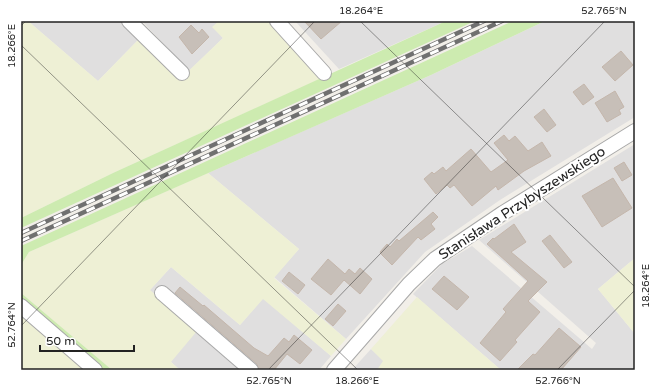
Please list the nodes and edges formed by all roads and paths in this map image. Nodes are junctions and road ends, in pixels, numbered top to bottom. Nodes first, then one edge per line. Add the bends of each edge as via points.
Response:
1 (129, 21) edge
2 (277, 21) edge
3 (182, 73) dead end
4 (324, 73) dead end
5 (635, 131) edge
6 (162, 293) dead end
7 (21, 306) edge
8 (95, 370) edge
9 (251, 370) edge
10 (334, 370) edge

1 - 3 street
2 - 4 street
5 - 10 street, Stanisława Przybyszewskiego via 502,213 435,259 409,284
6 - 9 street
7 - 8 street

